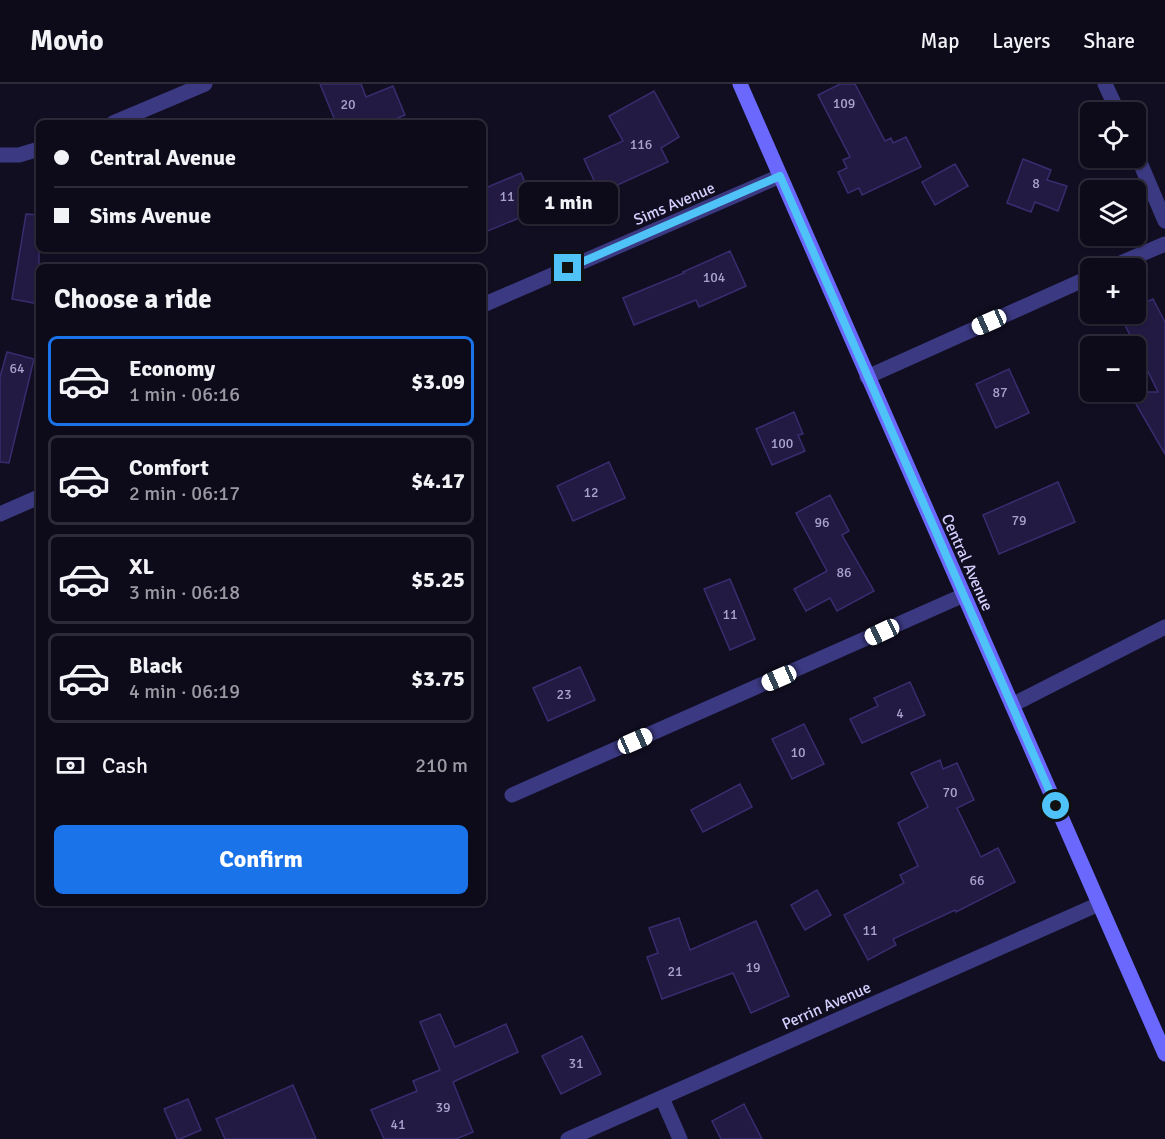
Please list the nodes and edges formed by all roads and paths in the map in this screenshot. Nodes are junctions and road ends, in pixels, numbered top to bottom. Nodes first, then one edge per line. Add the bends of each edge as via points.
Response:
1 (206, 84) edge
2 (740, 84) edge
3 (1105, 84) edge
4 (1113, 102) edge
5 (120, 120) edge
6 (36, 150) edge
7 (0, 155) edge
8 (1142, 168) edge
9 (780, 176) junction
10 (1165, 220) edge
11 (1165, 244) edge
12 (1132, 258) edge
13 (1080, 281) edge
14 (486, 304) edge
15 (867, 376) junction
16 (36, 498) edge
17 (0, 514) edge
18 (964, 595) junction
19 (1165, 627) edge
20 (1012, 705) junction
21 (512, 795) dead end
22 (1100, 904) junction
23 (1165, 1054) edge
24 (662, 1098) junction
25 (568, 1139) edge
26 (680, 1139) edge

1 - 5 street
2 - 9 main road, Central Avenue
3 - 4 street
6 - 7 street
8 - 10 street
9 - 14 street, Sims Avenue
9 - 15 main road, Central Avenue
11 - 12 street
13 - 15 street
15 - 18 main road, Central Avenue
16 - 17 street
18 - 20 main road, Central Avenue
18 - 21 street
19 - 20 street
20 - 22 main road, Central Avenue
22 - 23 main road, Central Avenue
22 - 24 street, Perrin Avenue
24 - 25 street, Perrin Avenue
24 - 26 street

